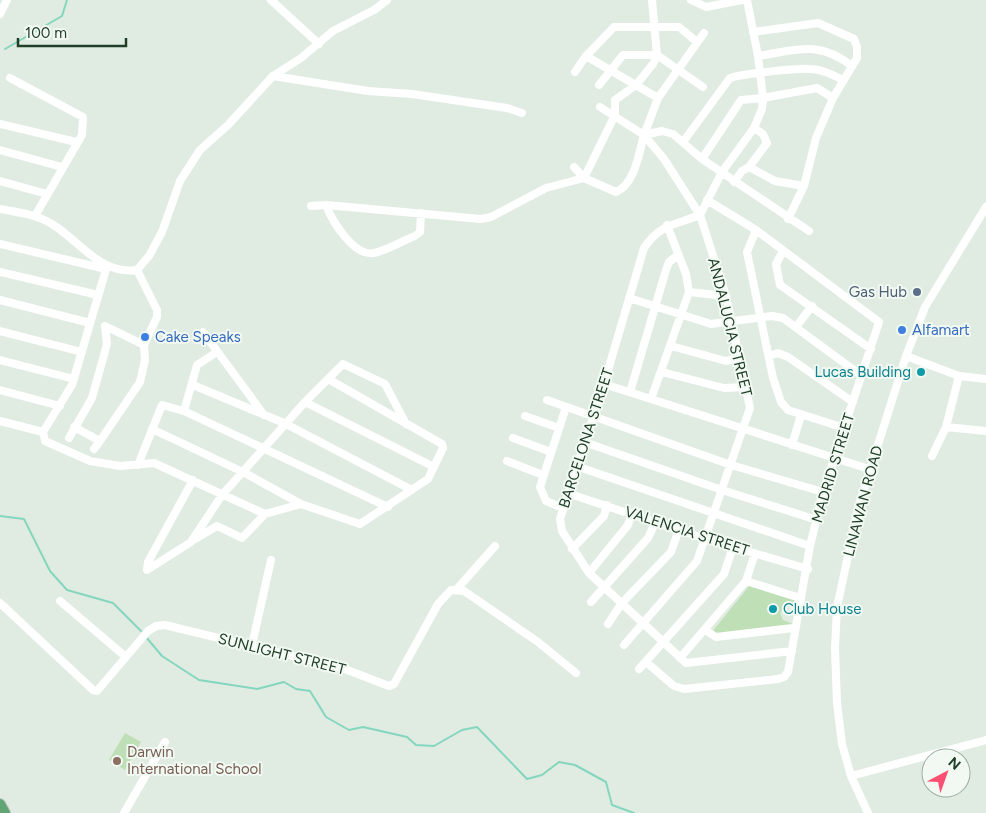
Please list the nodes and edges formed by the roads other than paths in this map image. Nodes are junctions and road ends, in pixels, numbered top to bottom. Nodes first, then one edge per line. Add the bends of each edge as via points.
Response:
1 (7, 0) edge
2 (271, 0) edge
3 (387, 0) edge
4 (652, 0) edge
5 (691, 0) edge
6 (742, 0) edge
7 (729, 1) edge
8 (748, 4) edge
9 (0, 14) edge
10 (653, 28) junction
11 (753, 32) junction
12 (704, 33) dead end
13 (697, 42) junction
14 (318, 44) junction
15 (657, 55) junction
16 (586, 56) junction
17 (758, 56) junction
18 (852, 66) junction
19 (678, 68) junction
20 (611, 70) junction
21 (576, 72) dead end
22 (760, 74) junction
23 (273, 76) junction
24 (10, 78) dead end
25 (843, 80) junction
26 (599, 85) dead end
27 (636, 85) junction
28 (703, 87) dead end
29 (658, 98) junction
30 (763, 98) junction
31 (833, 98) junction
32 (600, 107) dead end
33 (522, 113) dead end
34 (615, 115) junction
35 (0, 124) edge
36 (754, 128) junction
37 (644, 135) junction
38 (76, 142) junction
39 (684, 142) junction
40 (0, 150) edge
41 (702, 159) junction
42 (62, 167) junction
43 (574, 167) dead end
44 (749, 167) junction
45 (722, 172) junction
46 (584, 178) junction
47 (0, 181) edge
48 (734, 182) junction
49 (804, 186) junction
50 (47, 194) junction
51 (707, 200) junction
52 (326, 205) junction
53 (311, 206) dead end
54 (986, 207) edge
55 (0, 209) edge
56 (421, 213) junction
57 (700, 214) junction
58 (34, 216) junction
59 (788, 219) junction
60 (667, 225) junction
61 (756, 230) junction
62 (809, 232) dead end
63 (0, 244) edge
64 (783, 251) junction
65 (678, 255) junction
66 (106, 268) junction
67 (137, 270) junction
68 (0, 272) edge
69 (689, 292) junction
70 (98, 296) junction
71 (726, 296) junction
72 (629, 298) junction
73 (0, 300) edge
74 (654, 306) junction
75 (812, 306) junction
76 (680, 316) junction
77 (761, 318) junction
78 (732, 322) junction
79 (90, 323) junction
80 (796, 327) junction
81 (0, 331) edge
82 (203, 332) dead end
83 (144, 346) junction
84 (671, 346) junction
85 (871, 349) junction
86 (82, 352) junction
87 (217, 352) junction
88 (769, 356) junction
89 (906, 356) junction
90 (740, 358) junction
91 (0, 360) edge
92 (662, 372) junction
93 (862, 376) junction
94 (959, 376) junction
95 (74, 379) junction
96 (986, 379) edge
97 (330, 380) junction
98 (604, 384) junction
99 (193, 385) junction
100 (746, 387) junction
101 (0, 390) edge
102 (630, 392) junction
103 (651, 399) junction
104 (547, 400) dead end
105 (305, 402) junction
106 (853, 402) junction
107 (60, 406) junction
108 (566, 407) junction
109 (184, 411) junction
110 (801, 415) junction
111 (525, 416) dead end
112 (266, 417) junction
113 (592, 418) junction
114 (0, 421) edge
115 (284, 423) junction
116 (406, 424) junction
117 (74, 427) junction
118 (946, 427) junction
119 (559, 428) junction
120 (152, 429) junction
121 (743, 430) junction
122 (844, 431) junction
123 (986, 431) edge
124 (43, 432) junction
125 (69, 438) dead end
126 (513, 438) dead end
127 (100, 441) junction
128 (584, 442) junction
129 (792, 445) junction
130 (263, 448) junction
131 (94, 449) dead end
132 (551, 452) junction
133 (932, 456) dead end
134 (834, 458) junction
135 (507, 461) dead end
136 (138, 465) junction
137 (731, 465) junction
138 (576, 466) junction
139 (434, 467) junction
140 (869, 469) junction
141 (243, 472) junction
142 (543, 475) junction
143 (192, 480) junction
144 (412, 490) junction
145 (722, 490) junction
146 (824, 492) junction
147 (567, 493) junction
148 (222, 495) junction
149 (301, 504) junction
150 (607, 505) junction
151 (388, 507) junction
152 (563, 508) junction
153 (715, 512) junction
154 (632, 513) junction
155 (264, 514) junction
156 (817, 520) junction
157 (656, 521) junction
158 (679, 529) junction
159 (706, 539) junction
160 (191, 542) junction
161 (495, 546) dead end
162 (810, 546) junction
163 (733, 547) junction
164 (572, 549) junction
165 (755, 553) junction
166 (271, 560) dead end
167 (808, 569) junction
168 (589, 573) junction
169 (746, 581) junction
170 (457, 589) junction
171 (604, 589) junction
172 (800, 598) junction
173 (60, 601) dead end
174 (591, 602) dead end
175 (0, 604) edge
176 (621, 604) junction
177 (608, 624) dead end
178 (642, 624) junction
179 (796, 626) junction
180 (705, 630) junction
181 (662, 641) junction
182 (252, 645) junction
183 (624, 645) dead end
184 (792, 651) junction
185 (126, 658) junction
186 (680, 658) junction
187 (646, 662) junction
188 (639, 670) dead end
189 (576, 674) dead end
190 (986, 740) edge
191 (165, 742) dead end
192 (851, 776) junction
193 (0, 804) edge
194 (5, 813) edge
195 (124, 813) edge
196 (868, 813) edge

1 - 9 street
2 - 14 street
3 - 14 street
4 - 10 street
5 - 7 street via 706,7
6 - 7 street
8 - 11 street
10 - 13 street via 679,27
10 - 15 street
10 - 16 street via 614,27
11 - 17 street
11 - 18 street via 818,23 854,39 857,58
12 - 13 street
13 - 19 street
14 - 23 street
15 - 19 street
15 - 20 street via 623,55
15 - 27 street
16 - 20 street
16 - 21 street
17 - 18 street via 821,49
17 - 22 street
18 - 25 street
19 - 28 street
19 - 29 street
20 - 26 street
20 - 27 street
22 - 25 street via 810,68
22 - 30 street
22 - 39 street via 741,74 730,78
23 - 33 street via 507,108
23 - 67 street via 200,150 180,180 162,232
24 - 38 street via 83,117 82,135
25 - 31 street
27 - 29 street
27 - 34 street via 615,100
29 - 37 street
30 - 31 street via 817,88
30 - 36 street via 760,118
30 - 41 street via 741,100
31 - 49 street via 816,138
32 - 34 street, ANDALUCIA STREET
34 - 37 street, ANDALUCIA STREET
34 - 46 street
35 - 38 street
36 - 44 street via 763,134 767,143
36 - 45 street
37 - 39 street via 662,131
37 - 46 street via 638,160 622,189 616,192
37 - 57 street, ANDALUCIA STREET
38 - 42 street
39 - 41 street
40 - 42 street
41 - 45 street
42 - 50 street
43 - 46 street
44 - 48 street
44 - 49 street via 775,181
45 - 48 street
45 - 51 street
46 - 56 street via 546,188 481,220
47 - 50 street
48 - 59 street
49 - 59 street
50 - 58 street
51 - 57 street
51 - 61 street, MADRID STREET
52 - 53 street
52 - 56 street
52 - 56 street via 333,223 366,253 374,253 415,236 420,232
54 - 89 street, LINAWAN ROAD via 925,307
55 - 58 street
57 - 60 street, BARCELONA STREET
57 - 71 street, ANDALUCIA STREET
58 - 66 street via 51,223
59 - 62 street
60 - 65 street
60 - 72 street, BARCELONA STREET via 653,235 644,248
61 - 64 street, MADRID STREET
61 - 77 street via 748,252
63 - 66 street
64 - 75 street via 776,264 780,285
64 - 85 street, MADRID STREET via 879,322
65 - 69 street via 690,284
65 - 74 street via 669,262
66 - 67 street
66 - 70 street
67 - 83 street via 158,313
68 - 70 street
69 - 71 street
69 - 76 street
70 - 79 street
71 - 78 street, ANDALUCIA STREET
72 - 74 street
72 - 98 street, BARCELONA STREET
73 - 79 street
74 - 76 street
74 - 102 street
75 - 80 street
75 - 85 street
76 - 78 street via 711,324
76 - 84 street
77 - 78 street
77 - 80 street via 783,318
77 - 88 street
78 - 90 street, ANDALUCIA STREET
79 - 86 street
80 - 93 street
81 - 86 street
82 - 87 street
83 - 117 street via 105,326 107,344 92,398
83 - 127 street via 145,360 140,382
84 - 90 street via 726,361
84 - 92 street
85 - 93 street, MADRID STREET
86 - 95 street
87 - 99 street via 197,365
87 - 112 street
88 - 106 street via 778,353 788,357
88 - 110 street via 781,402 788,410
89 - 94 street
89 - 140 street, LINAWAN ROAD
90 - 100 street, ANDALUCIA STREET
91 - 95 street
92 - 100 street via 724,388
92 - 103 street
93 - 106 street, MADRID STREET
94 - 96 street
94 - 118 street
95 - 107 street
97 - 105 street
97 - 116 street
97 - 116 street via 343,364 385,384
98 - 102 street
98 - 113 street, BARCELONA STREET
99 - 109 street
99 - 112 street
100 - 121 street, ANDALUCIA STREET via 750,408
101 - 107 street
102 - 103 street
103 - 121 street
104 - 108 street
105 - 115 street
105 - 139 street
106 - 122 street, MADRID STREET
107 - 124 street
108 - 113 street
108 - 119 street
109 - 120 street via 162,405
109 - 130 street
110 - 122 street via 841,426
110 - 129 street
111 - 119 street
112 - 115 street
113 - 128 street, BARCELONA STREET
113 - 137 street
114 - 124 street
115 - 130 street
115 - 144 street
116 - 139 street via 442,444
117 - 125 street
117 - 127 street
118 - 123 street
118 - 133 street
119 - 132 street
120 - 136 street
120 - 141 street
121 - 129 street
121 - 137 street, ANDALUCIA STREET
122 - 134 street, MADRID STREET
124 - 136 street via 45,441 90,461
126 - 132 street
127 - 131 street
128 - 138 street, BARCELONA STREET
128 - 145 street
129 - 134 street
130 - 141 street
130 - 151 street
132 - 142 street
134 - 140 street
134 - 146 street, MADRID STREET
135 - 142 street
136 - 143 street via 154,463
137 - 145 street, ANDALUCIA STREET
137 - 146 street
138 - 147 street, BARCELONA STREET
138 - 153 street
139 - 144 street via 428,479
140 - 192 street, LINAWAN ROAD via 837,607 837,703 842,744
141 - 148 street
141 - 149 street
142 - 152 street via 541,493 546,500
143 - 148 street
143 - 160 street via 148,562 147,570
144 - 151 street
145 - 153 street, ANDALUCIA STREET
145 - 156 street
146 - 156 street, MADRID STREET
147 - 150 street, VALENCIA STREET
147 - 152 street, BARCELONA STREET
148 - 155 street
148 - 160 street
149 - 151 street via 360,524
149 - 155 street
150 - 154 street, VALENCIA STREET
150 - 164 street via 604,516
152 - 164 street, BARCELONA STREET via 560,519 562,531
153 - 159 street, ANDALUCIA STREET
153 - 162 street
154 - 157 street, VALENCIA STREET
154 - 168 street via 628,525
155 - 160 street via 242,538 218,526
156 - 162 street, MADRID STREET
157 - 158 street, VALENCIA STREET
157 - 171 street via 648,538
158 - 159 street, VALENCIA STREET
158 - 176 street via 671,552
159 - 163 street, VALENCIA STREET
159 - 178 street, ANDALUCIA STREET via 697,561
161 - 170 street
162 - 167 street, MADRID STREET
163 - 165 street, VALENCIA STREET
163 - 181 street via 724,574
164 - 168 street, BARCELONA STREET
165 - 167 street, VALENCIA STREET
165 - 169 street
166 - 182 street
167 - 172 street, MADRID STREET
168 - 171 street, BARCELONA STREET
169 - 172 street
169 - 180 street
170 - 182 street, SUNLIGHT STREET via 451,590 438,604 394,684 389,686 342,668
170 - 189 street via 538,642
171 - 174 street
171 - 176 street, BARCELONA STREET
172 - 179 street, MADRID STREET
173 - 185 street
175 - 185 street, SUNLIGHT STREET via 93,690 100,690
176 - 177 street
176 - 178 street, BARCELONA STREET
178 - 181 street, BARCELONA STREET
178 - 183 street, ANDALUCIA STREET
179 - 180 street via 716,638
179 - 184 street, MADRID STREET
180 - 186 street
181 - 186 street, BARCELONA STREET
181 - 187 street
182 - 185 street, SUNLIGHT STREET via 165,625 156,626 148,632
184 - 186 street via 693,663 686,663
184 - 187 street, MADRID STREET via 784,676 684,689 674,686
187 - 188 street
190 - 192 street
191 - 195 street
192 - 196 street, LINAWAN ROAD
193 - 194 main road

